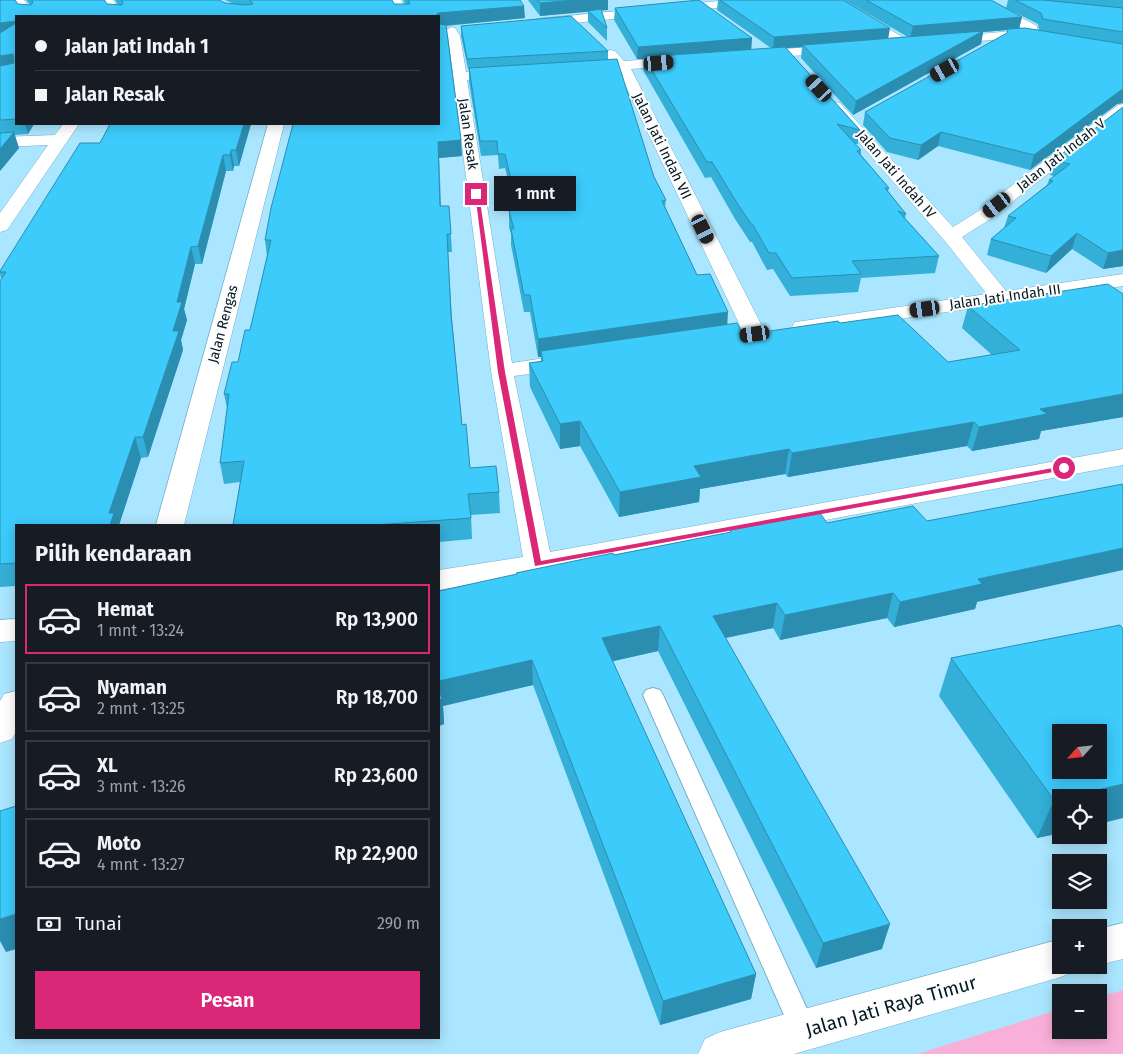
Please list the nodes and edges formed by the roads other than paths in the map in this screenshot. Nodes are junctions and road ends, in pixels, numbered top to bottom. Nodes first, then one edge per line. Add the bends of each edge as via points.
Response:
1 (18, 0) edge
2 (107, 0) edge
3 (395, 0) edge
4 (764, 0) edge
5 (832, 0) edge
6 (979, 0) edge
7 (1006, 2) dead end
8 (701, 6) junction
9 (28, 15) edge
10 (118, 15) edge
11 (402, 15) edge
12 (717, 16) edge
13 (575, 19) junction
14 (531, 21) edge
15 (450, 31) edge
16 (590, 34) edge
17 (1016, 35) junction
18 (1040, 37) edge
19 (936, 42) edge
20 (753, 43) dead end
21 (880, 46) edge
22 (603, 47) edge
23 (852, 48) edge
24 (977, 52) edge
25 (768, 54) junction
26 (787, 54) junction
27 (739, 57) edge
28 (691, 61) edge
29 (623, 66) junction
30 (563, 70) edge
31 (804, 71) edge
32 (524, 73) edge
33 (460, 76) junction
34 (822, 91) edge
35 (1123, 108) edge
36 (70, 125) edge
37 (276, 125) edge
38 (60, 140) junction
39 (0, 142) edge
40 (5, 211) edge
41 (0, 226) edge
42 (951, 236) junction
43 (1123, 280) edge
44 (1094, 284) junction
45 (1123, 290) edge
46 (1001, 298) junction
47 (762, 333) joint
48 (589, 358) edge
49 (502, 372) junction
50 (1123, 457) edge
51 (170, 524) edge
52 (538, 564) junction
53 (440, 580) edge
54 (15, 630) edge
55 (0, 631) edge
56 (653, 695) dead end
57 (15, 705) edge
58 (0, 730) edge
59 (1123, 941) edge
60 (1107, 946) edge
61 (1052, 961) edge
62 (804, 1031) junction
63 (720, 1054) edge

1 - 9 street
2 - 10 street
3 - 11 street
4 - 8 street
5 - 21 street via 913,44
6 - 7 street
6 - 17 street via 1033,29 1032,33
8 - 12 street
8 - 13 street
13 - 14 street
13 - 16 street
15 - 33 street, Jalan Resak via 454,36
17 - 18 street
17 - 19 street
17 - 24 street
20 - 25 street
22 - 29 street
23 - 26 street
25 - 26 street
25 - 27 street
26 - 31 street
28 - 29 street
29 - 30 street
29 - 47 street, Jalan Jati Indah VII
32 - 33 street
33 - 49 street, Jalan Resak
34 - 42 street, Jalan Jati Indah IV via 855,121
35 - 42 street, Jalan Jati Indah V via 983,216
36 - 38 street
37 - 51 street, Jalan Rengas
38 - 39 street
38 - 40 street
40 - 41 street
42 - 46 street, Jalan Jati Indah IV
43 - 44 street, Jalan Jati Indah III
44 - 45 street
44 - 46 street, Jalan Jati Indah III
46 - 47 street, Jalan Jati Indah III
48 - 49 street
49 - 52 street, Jalan Resak
50 - 52 street
52 - 53 street
54 - 55 street
56 - 62 lane
57 - 58 street
59 - 60 street
61 - 62 street, Jalan Jati Raya Timur
62 - 63 street, Jalan Jati Raya Timur

